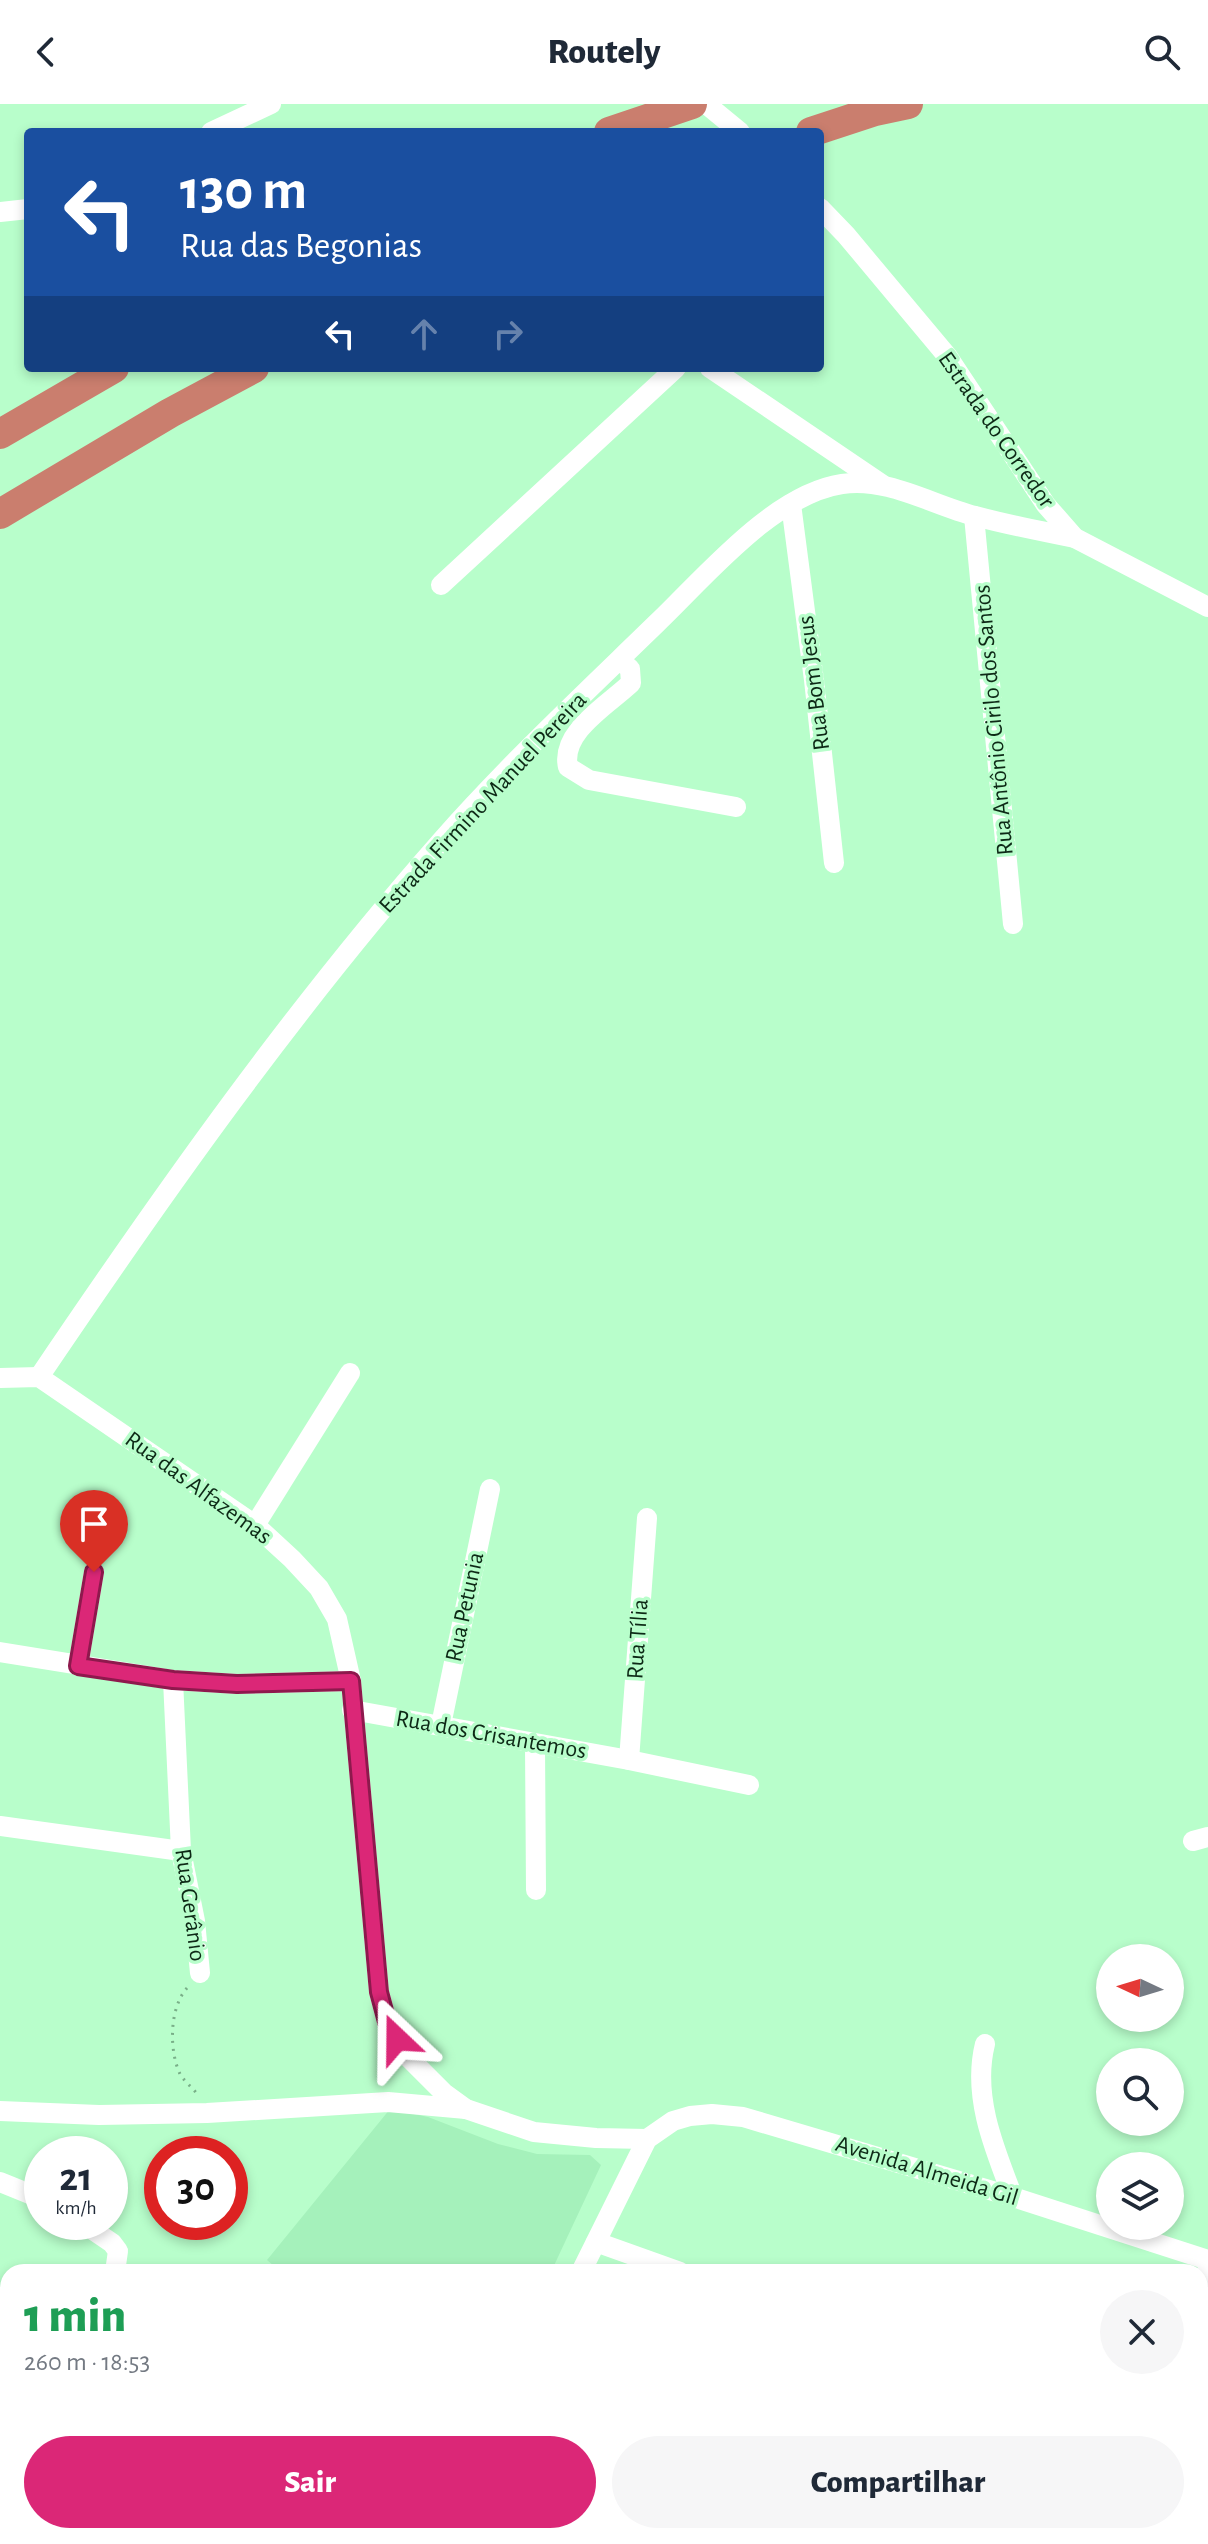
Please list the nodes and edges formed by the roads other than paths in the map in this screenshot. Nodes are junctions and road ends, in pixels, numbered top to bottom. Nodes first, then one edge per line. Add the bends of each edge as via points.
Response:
1 (271, 104) edge
2 (692, 104) edge
3 (706, 104) edge
4 (908, 104) edge
5 (220, 128) edge
6 (621, 128) edge
7 (735, 128) edge
8 (823, 128) edge
9 (24, 209) edge
10 (0, 212) edge
11 (824, 212) edge
12 (107, 372) edge
13 (247, 372) edge
14 (672, 372) edge
15 (716, 372) edge
16 (55, 401) junction
17 (0, 409) edge
18 (0, 434) edge
19 (62, 476) junction
20 (883, 485) junction
21 (791, 504) junction
22 (0, 514) edge
23 (974, 516) junction
24 (0, 536) edge
25 (1075, 538) junction
26 (441, 585) dead end
27 (1208, 607) edge
28 (620, 660) junction
29 (736, 807) dead end
30 (834, 863) dead end
31 (1013, 924) dead end
32 (350, 1373) dead end
33 (39, 1377) junction
34 (0, 1378) edge
35 (490, 1489) dead end
36 (647, 1518) dead end
37 (255, 1525) junction
38 (94, 1572) dead end
39 (0, 1652) edge
40 (78, 1666) junction
41 (173, 1680) junction
42 (351, 1681) junction
43 (352, 1710) junction
44 (441, 1725) junction
45 (535, 1745) junction
46 (629, 1760) junction
47 (749, 1785) dead end
48 (0, 1826) edge
49 (181, 1851) junction
50 (536, 1890) dead end
51 (200, 1973) road end
52 (985, 2044) dead end
53 (466, 2109) junction
54 (0, 2111) edge
55 (647, 2139) junction
56 (0, 2182) edge
57 (24, 2192) edge
58 (1013, 2197) junction
59 (108, 2240) edge
60 (596, 2242) junction
61 (1208, 2260) edge
62 (116, 2264) edge
63 (585, 2264) edge
64 (658, 2264) edge

1 - 5 street
2 - 6 highway
3 - 7 street
4 - 8 highway
9 - 10 street
11 - 25 street, Estrada do Corredor via 948,357 1046,505
12 - 16 highway
13 - 19 highway
14 - 26 street
15 - 20 street
16 - 17 highway
16 - 18 highway
19 - 22 highway
19 - 24 highway via 37,509
20 - 21 street, Estrada Firmino Manuel Pereira via 844,483
20 - 23 street, Estrada Firmino Manuel Pereira
21 - 28 street, Estrada Firmino Manuel Pereira via 764,521
21 - 30 street, Rua Bom Jesus
23 - 25 street, Estrada Firmino Manuel Pereira
23 - 31 street, Rua Antônio Cirilo dos Santos
25 - 27 street, Estrada do Corredor
28 - 29 street via 630,669 631,683 572,736 568,767 589,780
28 - 33 street, Estrada Firmino Manuel Pereira via 443,839 332,971 146,1219
32 - 37 street
33 - 34 street
33 - 37 street, Rua das Alfazemas
35 - 44 street, Rua Petunia
36 - 46 street, Rua Tília
37 - 42 street, Rua das Alfazemas via 319,1588 337,1619
38 - 40 street
39 - 40 street
40 - 41 street
41 - 42 street
41 - 49 street, Rua Gerânio
42 - 43 street, Rua das Alfazemas
43 - 44 street, Rua dos Crisantemos
43 - 53 street, Rua das Alfazemas via 379,1992 387,2022 406,2055
44 - 45 street, Rua dos Crisantemos
45 - 46 street, Rua dos Crisantemos
45 - 50 street
46 - 47 street, Rua dos Crisantemos
48 - 49 street
49 - 51 street, Rua Gerânio
52 - 58 street via 982,2096
53 - 54 street via 388,2102 207,2113
53 - 55 street, Rua das Alfazemas via 534,2132
55 - 58 street, Avenida Almeida Gil via 690,2116 743,2117
55 - 60 street
56 - 57 street
58 - 61 street, Avenida Almeida Gil
59 - 62 street via 118,2251
60 - 63 street
60 - 64 street

